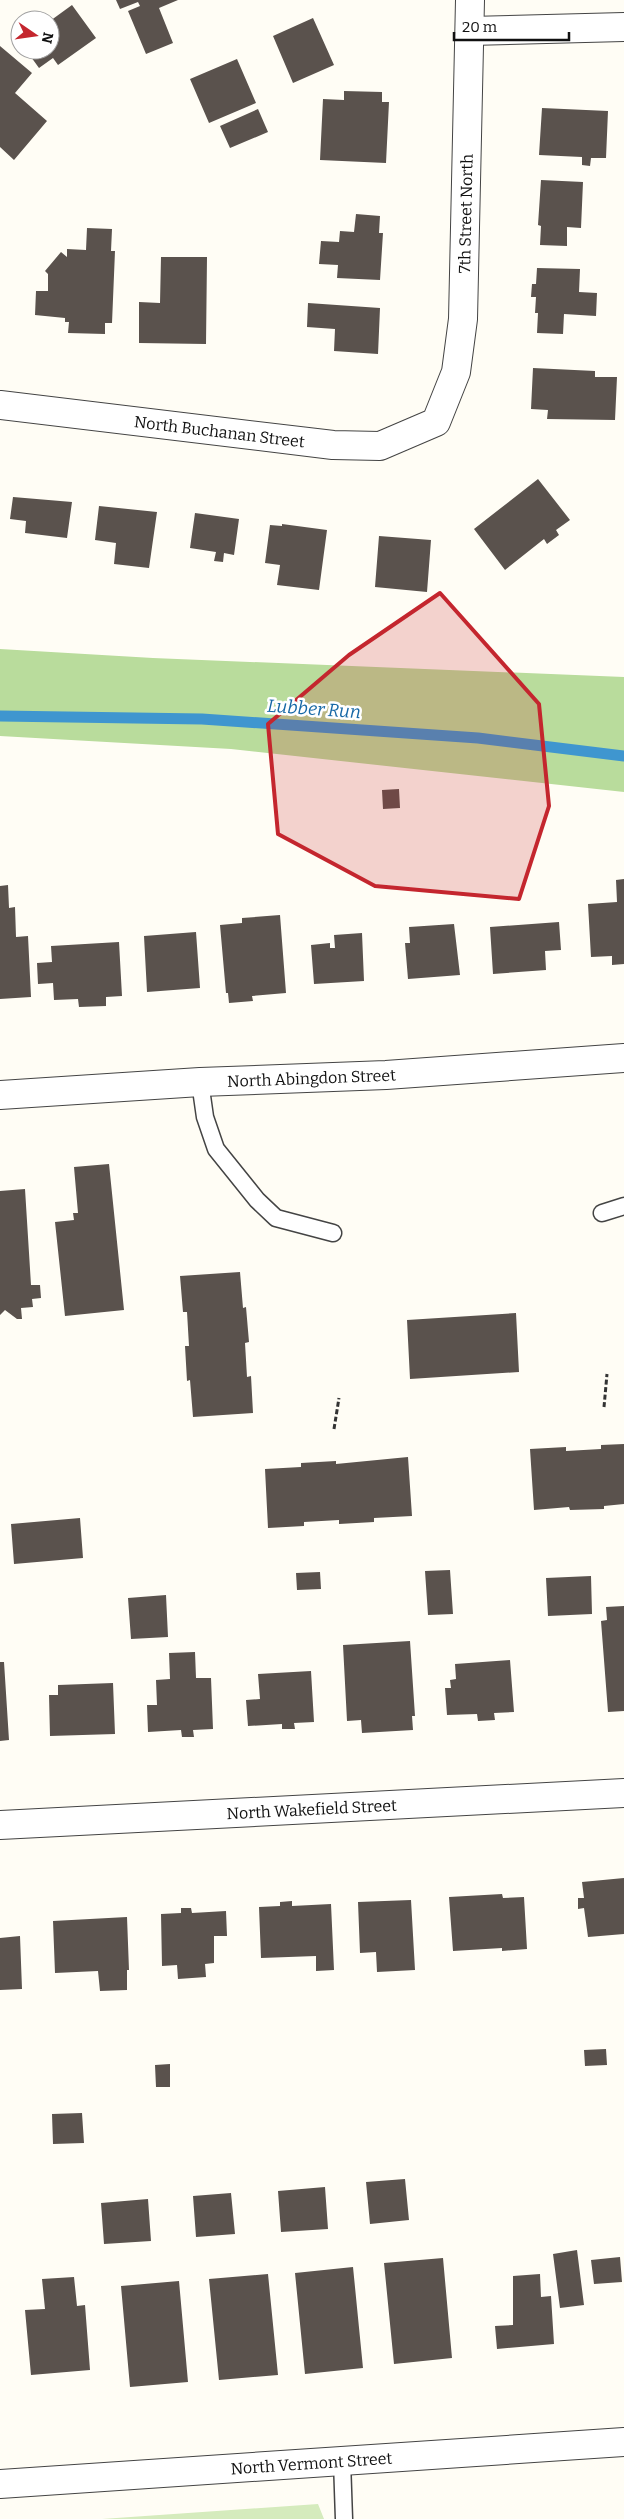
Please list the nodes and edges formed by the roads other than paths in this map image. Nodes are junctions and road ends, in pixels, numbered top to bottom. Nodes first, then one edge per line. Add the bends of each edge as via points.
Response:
1 (470, 0) edge
2 (624, 27) edge
3 (470, 31) junction
4 (0, 405) edge
5 (436, 422) joint
6 (624, 1058) edge
7 (200, 1082) junction
8 (0, 1096) edge
9 (624, 1206) edge
10 (602, 1214) dead end
11 (334, 1233) dead end
12 (624, 1793) edge
13 (0, 1825) edge
14 (624, 2442) edge
15 (342, 2461) junction
16 (0, 2484) edge
17 (344, 2519) edge

1 - 3 street, 7th Street North
2 - 3 street
3 - 5 street, 7th Street North via 463,319 456,372
4 - 5 street, North Buchanan Street via 332,445 380,446
6 - 7 street, North Abingdon Street via 386,1075
7 - 8 street, North Abingdon Street
7 - 11 lane via 205,1117 216,1149 257,1200 276,1218
9 - 10 lane
12 - 13 street, North Wakefield Street
14 - 15 street, North Vermont Street
15 - 16 street, North Vermont Street
15 - 17 lane

